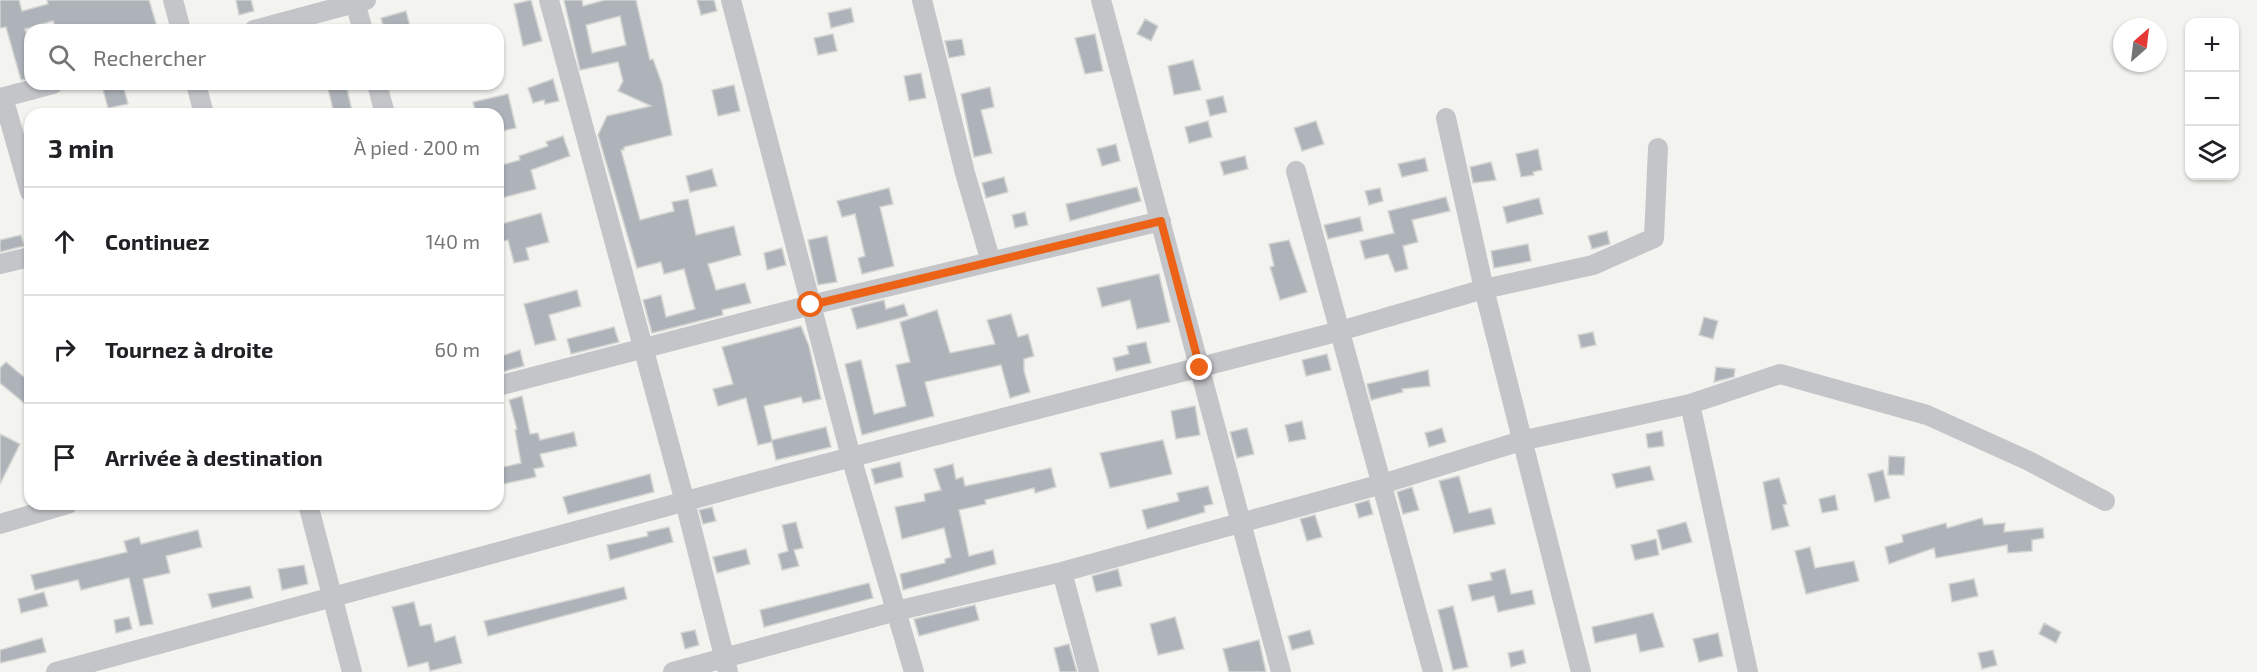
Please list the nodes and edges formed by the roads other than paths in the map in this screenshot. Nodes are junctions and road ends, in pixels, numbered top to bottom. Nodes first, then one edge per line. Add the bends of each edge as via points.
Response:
1 (173, 0) edge
2 (549, 0) edge
3 (731, 0) edge
4 (922, 0) edge
5 (1101, 0) edge
6 (361, 1) edge
7 (179, 24) edge
8 (276, 24) edge
9 (363, 24) edge
10 (31, 90) edge
11 (198, 90) edge
12 (379, 90) edge
13 (2, 98) edge
14 (202, 108) edge
15 (383, 108) edge
16 (1446, 118) dead end
17 (1658, 148) dead end
18 (1296, 171) dead end
19 (24, 172) edge
20 (1161, 221) junction
21 (24, 258) edge
22 (991, 262) junction
23 (0, 264) edge
24 (1484, 290) junction
25 (811, 305) junction
26 (1340, 332) junction
27 (643, 347) junction
28 (1200, 368) junction
29 (504, 384) edge
30 (1690, 404) junction
31 (1521, 441) junction
32 (851, 457) junction
33 (1382, 484) junction
34 (2105, 501) dead end
35 (685, 502) junction
36 (48, 510) edge
37 (310, 510) edge
38 (1241, 522) junction
39 (0, 524) edge
40 (1062, 572) junction
41 (333, 598) junction
42 (896, 611) junction
43 (108, 665) edge
44 (726, 665) edge
45 (56, 672) edge
46 (352, 672) edge
47 (673, 672) edge
48 (914, 672) edge
49 (1089, 672) edge
50 (1281, 672) edge
51 (1433, 672) edge
52 (1581, 672) edge
53 (1748, 672) edge

1 - 7 street
2 - 27 street
3 - 25 street
4 - 22 street
5 - 20 street
6 - 8 street
6 - 9 street
10 - 13 street
11 - 14 street
12 - 15 street
13 - 19 street
16 - 24 street
17 - 24 street via 1654,238 1593,265
18 - 26 street
20 - 22 street
20 - 28 street
21 - 23 street
22 - 25 street
24 - 26 street
24 - 31 street
25 - 27 street
25 - 32 street
26 - 28 street
26 - 33 street
27 - 29 street
27 - 35 street
28 - 32 street
28 - 38 street
30 - 31 street
30 - 34 street via 1780,374 1927,415
30 - 53 street
31 - 33 street
31 - 52 street
32 - 35 street
32 - 42 street
33 - 38 street
33 - 51 street
35 - 41 street
35 - 44 street
36 - 39 street
37 - 41 street
38 - 40 street
38 - 50 street
40 - 42 street
40 - 49 street
41 - 43 street
41 - 46 street
42 - 44 street
42 - 48 street
43 - 45 street
44 - 47 street

